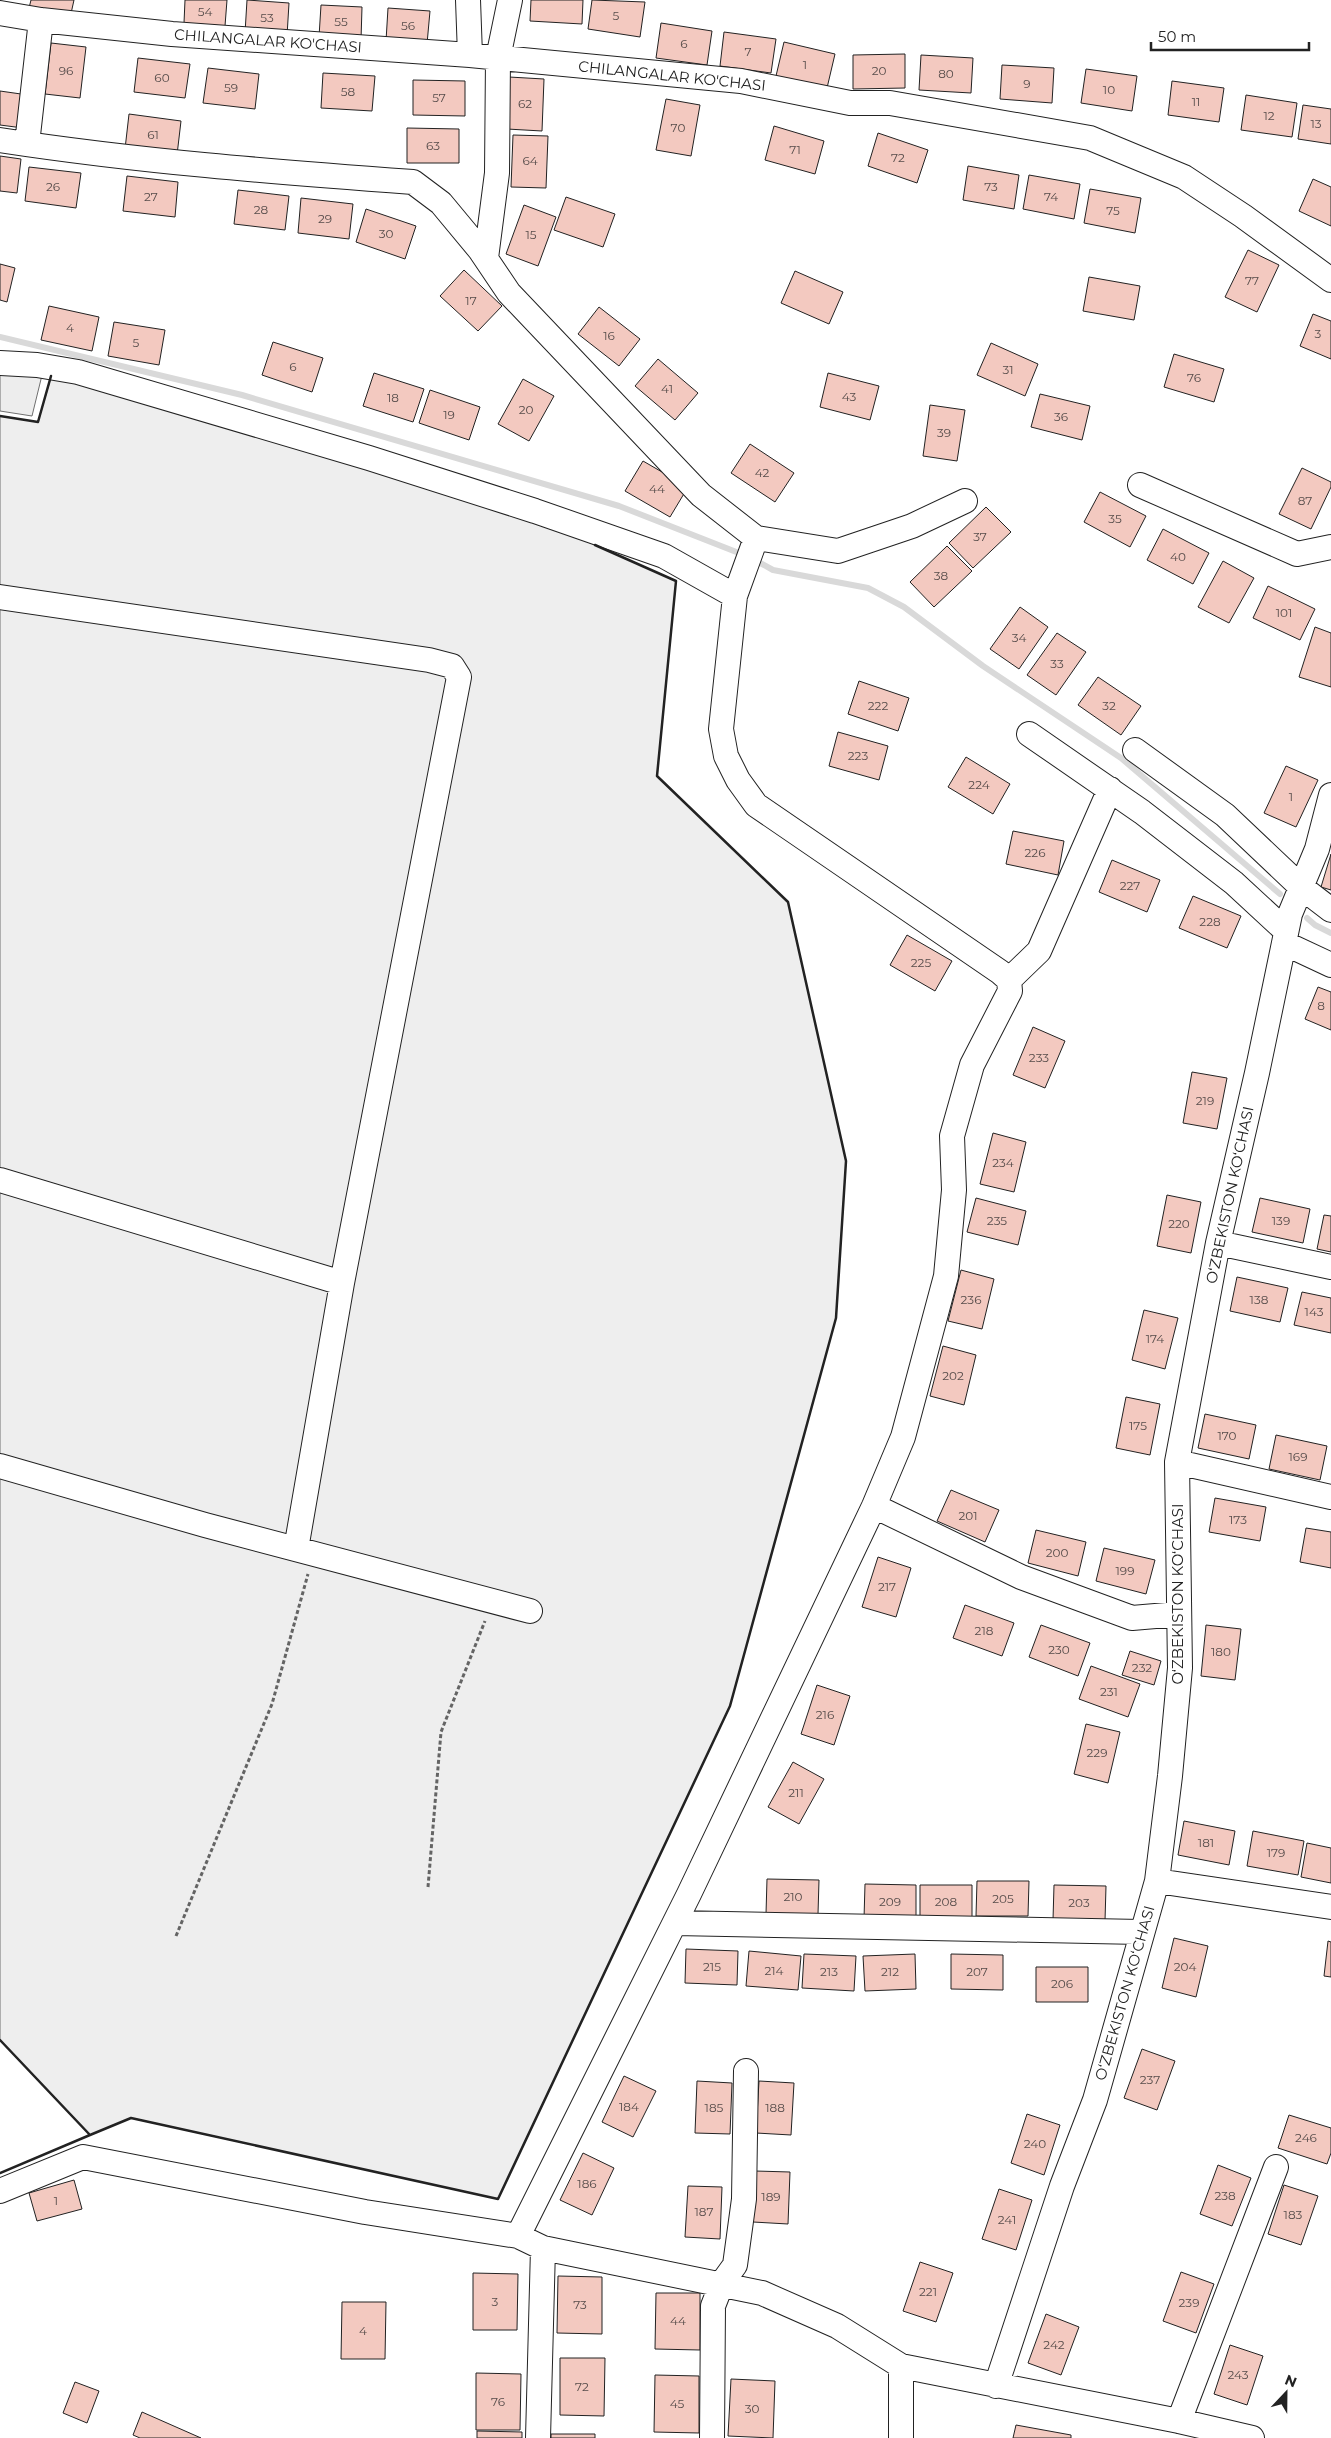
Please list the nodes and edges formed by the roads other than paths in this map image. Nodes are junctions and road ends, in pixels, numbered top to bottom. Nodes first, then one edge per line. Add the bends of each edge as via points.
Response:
1 (468, 0) edge
2 (510, 0) edge
3 (0, 12) edge
4 (42, 20) junction
5 (470, 55) junction
6 (498, 58) junction
7 (0, 140) edge
8 (27, 144) junction
9 (486, 258) junction
10 (1331, 280) edge
11 (0, 363) edge
12 (1140, 485) dead end
13 (965, 501) dead end
14 (756, 538) junction
15 (1331, 548) edge
16 (735, 596) junction
17 (0, 597) edge
18 (1029, 734) dead end
19 (1135, 750) dead end
20 (1110, 789) junction
21 (1331, 795) edge
22 (1301, 887) junction
23 (1331, 910) edge
24 (1285, 937) junction
25 (1331, 965) edge
26 (1009, 980) junction
27 (0, 1180) edge
28 (1218, 1243) junction
29 (1331, 1267) edge
30 (342, 1283) junction
31 (1177, 1462) junction
32 (0, 1466) edge
33 (1331, 1498) edge
34 (874, 1506) junction
35 (304, 1552) junction
36 (530, 1611) dead end
37 (1179, 1614) junction
38 (1156, 1881) junction
39 (1331, 1907) edge
40 (675, 1923) junction
41 (1142, 1932) junction
42 (746, 2071) dead end
43 (1276, 2167) dead end
44 (0, 2191) edge
45 (518, 2236) junction
46 (543, 2248) junction
47 (722, 2284) junction
48 (901, 2366) junction
49 (996, 2386) junction
50 (1170, 2426) edge
51 (538, 2438) edge
52 (712, 2438) edge
53 (902, 2438) edge
54 (1252, 2438) edge

1 - 5 street
2 - 6 street
3 - 4 street, CHILANGALAR KO'CHASI
4 - 5 street, CHILANGALAR KO'CHASI via 172,34
4 - 8 street
5 - 6 street, CHILANGALAR KO'CHASI
6 - 9 street via 497,173
6 - 10 street, CHILANGALAR KO'CHASI via 741,81 850,103 890,103 1090,138 1184,177
7 - 8 street
8 - 9 street via 194,164 413,182 440,202
9 - 14 street via 510,293 701,495
11 - 16 street via 78,372 369,458 664,556
12 - 15 street via 1297,554
13 - 14 street via 912,526 838,551
14 - 16 street
16 - 26 street via 721,729 726,756 738,780 756,805
17 - 30 street via 429,660 452,666 459,678
18 - 20 street
19 - 22 street via 1225,815
20 - 24 street via 1234,884
20 - 26 street via 1039,951
21 - 22 street, O‘ZBEKISTON KO‘CHASI via 1317,848
22 - 23 street
22 - 24 street, O‘ZBEKISTON KO‘CHASI
24 - 25 street
24 - 28 street, O‘ZBEKISTON KO‘CHASI
26 - 34 street via 1010,991 972,1064 952,1136 954,1190 946,1276 903,1437
27 - 30 street
28 - 29 street
28 - 31 street, O‘ZBEKISTON KO‘CHASI
30 - 35 street
31 - 33 street
31 - 37 street, O‘ZBEKISTON KO‘CHASI
32 - 35 street
34 - 37 street via 1021,1577 1132,1618
34 - 40 street
35 - 36 street
37 - 38 street, O‘ZBEKISTON KO‘CHASI via 1180,1668
38 - 39 street
38 - 41 street, O‘ZBEKISTON KO‘CHASI
40 - 41 street
40 - 45 street
41 - 49 street, O‘ZBEKISTON KO‘CHASI via 1095,2100 1062,2186
42 - 47 street via 744,2198 735,2265
43 - 50 street
44 - 45 street via 83,2157 365,2212
45 - 46 street
46 - 47 street
46 - 51 street
47 - 48 street via 762,2294 838,2326
47 - 52 street via 713,2306
48 - 49 street
48 - 53 street
49 - 50 street
50 - 54 street

